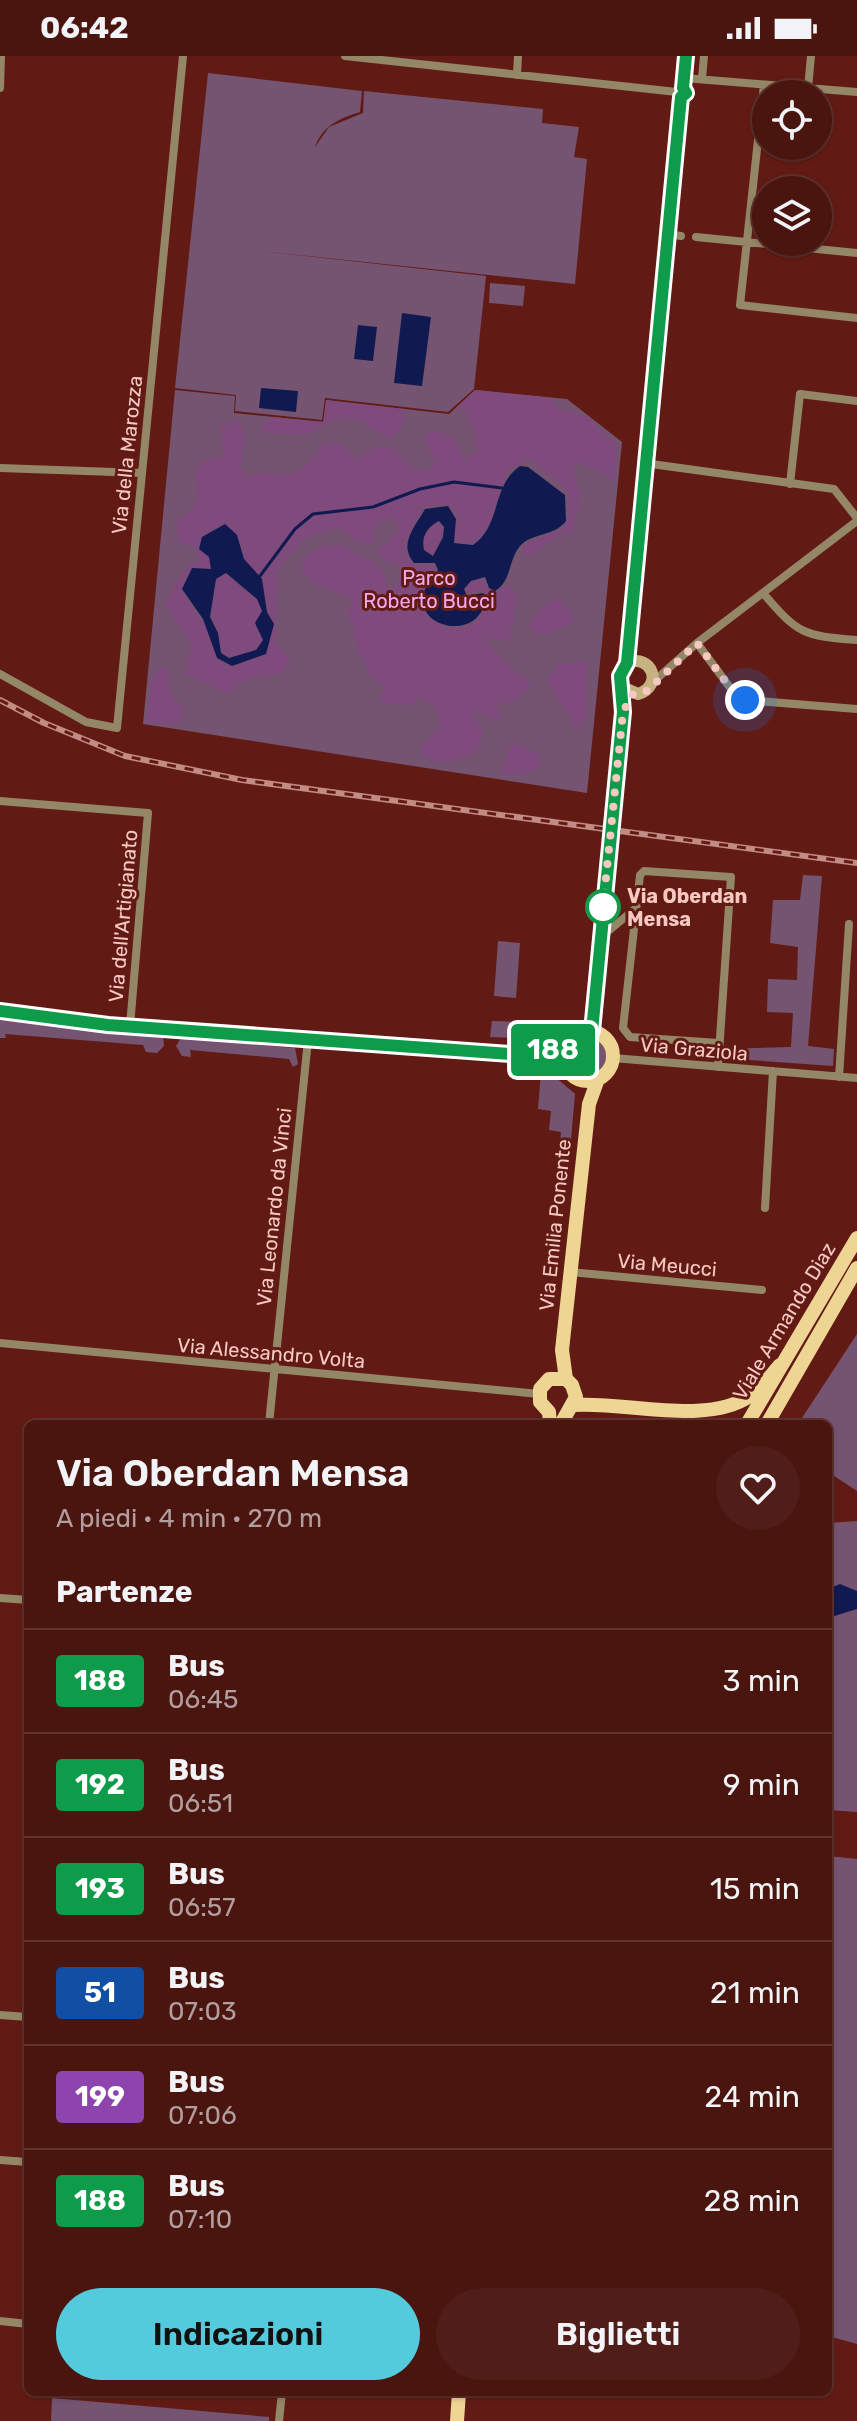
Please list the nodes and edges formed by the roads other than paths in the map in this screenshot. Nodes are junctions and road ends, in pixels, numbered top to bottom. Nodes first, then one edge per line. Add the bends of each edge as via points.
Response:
1 (1, 56) edge
2 (183, 56) edge
3 (346, 56) edge
4 (518, 56) edge
5 (686, 56) edge
6 (704, 56) edge
7 (811, 56) edge
8 (517, 75) junction
9 (702, 79) junction
10 (809, 80) edge
11 (752, 84) edge
12 (0, 88) edge
13 (681, 89) junction
14 (832, 90) edge
15 (857, 92) edge
16 (756, 160) edge
17 (696, 237) dead end
18 (747, 242) junction
19 (857, 253) edge
20 (857, 318) edge
21 (857, 401) edge
22 (644, 463) junction
23 (0, 468) edge
24 (142, 473) junction
25 (790, 484) junction
26 (857, 520) edge
27 (763, 593) junction
28 (857, 640) edge
29 (697, 643) junction
30 (632, 661) junction
31 (657, 670) junction
32 (0, 674) edge
33 (628, 690) junction
34 (857, 709) edge
35 (0, 801) edge
36 (637, 907) junction
37 (849, 924) dead end
38 (600, 938) junction
39 (4, 1013) edge
40 (130, 1026) junction
41 (592, 1031) junction
42 (308, 1040) junction
43 (719, 1043) junction
44 (564, 1045) junction
45 (525, 1055) junction
46 (613, 1058) junction
47 (564, 1066) junction
48 (718, 1067) junction
49 (773, 1071) junction
50 (839, 1077) junction
51 (857, 1078) edge
52 (598, 1079) junction
53 (581, 1081) junction
54 (589, 1104) junction
55 (765, 1208) dead end
56 (857, 1238) edge
57 (857, 1268) edge
58 (570, 1272) junction
59 (762, 1290) dead end
60 (0, 1343) edge
61 (780, 1365) junction
62 (274, 1369) junction
63 (560, 1378) junction
64 (539, 1394) junction
65 (569, 1408) edge
66 (550, 1418) edge
67 (269, 1420) edge
68 (749, 1420) edge
69 (769, 1420) edge
70 (0, 1598) edge
71 (24, 1600) edge
72 (0, 2015) edge
73 (24, 2017) edge
74 (0, 2160) edge
75 (24, 2162) edge
76 (0, 2321) edge
77 (24, 2324) edge
78 (282, 2396) edge
79 (459, 2396) edge
80 (279, 2421) edge
81 (457, 2421) edge

1 - 12 street
2 - 24 street, Via della Marozza
3 - 8 street
4 - 8 street
5 - 13 main road
6 - 9 street
7 - 10 street
8 - 13 street
9 - 11 street
9 - 13 street
13 - 22 main road via 674,235
14 - 15 street
16 - 18 street
17 - 18 street
18 - 19 street
18 - 20 street via 740,305
21 - 25 street via 800,394
22 - 25 street
22 - 30 main road via 628,642
23 - 24 street
24 - 32 street, Via della Marozza via 117,728 86,722
25 - 26 street via 834,489
26 - 27 street
27 - 28 street via 797,631
27 - 29 street
29 - 31 street
29 - 34 street via 745,700
30 - 31 main road
30 - 33 main road via 620,676
31 - 33 main road via 647,691
33 - 38 main road
35 - 40 street, Via dell'Artigianato via 148,813
36 - 38 street
36 - 43 street via 623,1028 630,1037
36 - 43 street via 644,871 731,877
37 - 50 street
38 - 41 main road
39 - 40 main road
40 - 42 main road
41 - 44 main road via 575,1033
41 - 46 main road via 610,1043
42 - 45 main road
42 - 62 street, Via Leonardo da Vinci
43 - 48 street
44 - 45 main road
44 - 47 main road
45 - 47 main road
46 - 48 street, Via Graziola
46 - 52 main road
47 - 53 main road
48 - 49 street, Via Graziola
49 - 50 street, Via Graziola
49 - 55 street, Via Graziola
50 - 51 street, Via Graziola
52 - 53 main road
52 - 54 main road, Via Emilia Ponente
53 - 54 main road, Via Emilia Ponente
54 - 58 main road, Via Emilia Ponente
56 - 61 main road, Viale Armando Diaz
57 - 69 main road, Viale Armando Diaz
58 - 59 street, Via Meucci
58 - 63 main road, Via Emilia Ponente
60 - 62 street, Via Alessandro Volta
61 - 65 main road via 755,1392 708,1411 603,1403
61 - 68 main road, Viale Armando Diaz
62 - 64 street, Via Alessandro Volta
62 - 67 street, Via Leonardo da Vinci
63 - 64 main road via 542,1385
63 - 65 main road, Via Emilia Ponente
64 - 66 main road
65 - 66 main road
70 - 71 street
72 - 73 street
74 - 75 street
76 - 77 street
78 - 80 street
79 - 81 main road

